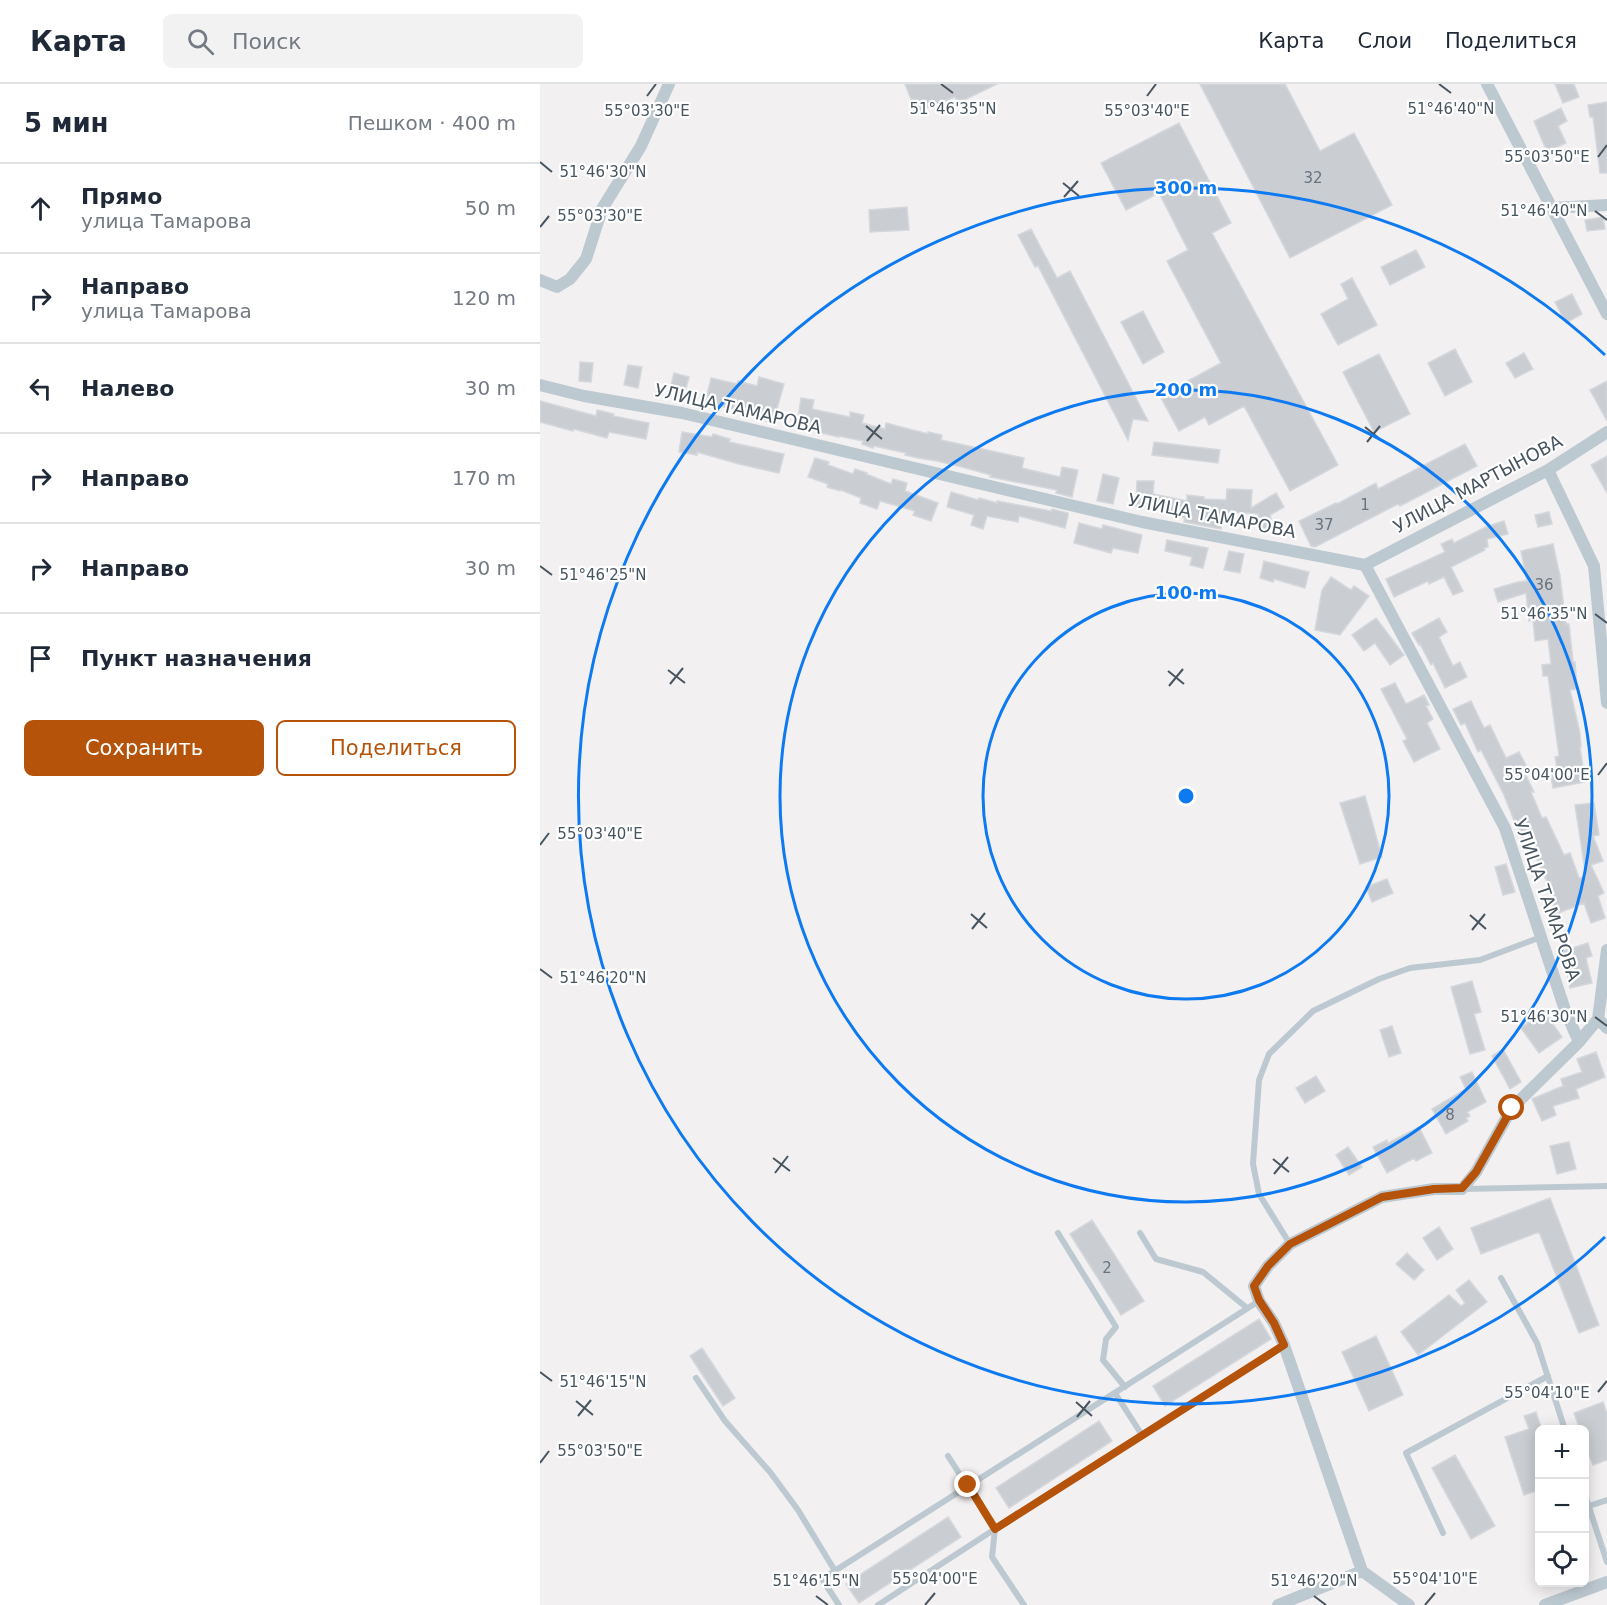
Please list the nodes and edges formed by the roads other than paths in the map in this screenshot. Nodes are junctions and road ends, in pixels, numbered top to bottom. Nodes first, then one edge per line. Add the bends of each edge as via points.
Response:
1 (669, 84) edge
2 (1487, 84) edge
3 (1607, 205) edge
4 (1551, 208) junction
5 (540, 280) edge
6 (1607, 314) edge
7 (540, 386) edge
8 (1607, 432) edge
9 (1548, 470) junction
10 (1365, 565) junction
11 (1607, 703) edge
12 (1541, 937) junction
13 (1607, 950) edge
14 (1603, 1023) edge
15 (1579, 1042) junction
16 (1607, 1186) edge
17 (1462, 1188) junction
18 (1058, 1233) dead end
19 (1140, 1233) dead end
20 (1290, 1244) junction
21 (1502, 1278) dead end
22 (1259, 1300) junction
23 (1247, 1308) junction
24 (1284, 1345) junction
25 (1548, 1376) junction
26 (696, 1378) dead end
27 (1125, 1387) junction
28 (1116, 1393) junction
29 (1563, 1425) edge
30 (1142, 1435) junction
31 (948, 1456) dead end
32 (968, 1485) junction
33 (1607, 1500) edge
34 (1589, 1506) joint
35 (995, 1529) junction
36 (1443, 1533) dead end
37 (1604, 1541) edge
38 (1607, 1562) edge
39 (1362, 1570) junction
40 (835, 1571) junction
41 (1607, 1582) edge
42 (838, 1605) edge
43 (878, 1605) edge
44 (1024, 1605) edge
45 (1278, 1605) edge
46 (1409, 1605) edge
47 (1545, 1605) edge

1 - 5 street via 641,146 602,209 586,260 570,279 557,287
2 - 4 street
3 - 4 street
4 - 6 street
7 - 10 street, УЛИЦА ТАМАРОВА via 682,413 1142,522
8 - 9 street, УЛИЦА МАРТЫНОВА
9 - 10 street, УЛИЦА МАРТЫНОВА
9 - 11 street via 1594,566
10 - 12 street, УЛИЦА ТАМАРОВА via 1505,828
12 - 15 street, УЛИЦА ТАМАРОВА
12 - 20 lane via 1480,960 1410,968 1379,980 1313,1011 1269,1054 1260,1080 1253,1164 1259,1194
13 - 14 street
14 - 15 street
15 - 17 street via 1512,1108 1476,1172
16 - 17 lane
17 - 20 street via 1382,1197
18 - 27 lane via 1116,1327 1106,1339 1102,1360
19 - 23 lane via 1156,1259 1203,1272
20 - 22 street via 1254,1286
21 - 25 lane via 1537,1343
22 - 23 lane
22 - 24 street
23 - 27 lane
24 - 30 lane
24 - 39 street
25 - 29 lane
25 - 36 lane via 1406,1453
26 - 40 lane via 725,1421 798,1510
27 - 28 lane
28 - 30 lane
28 - 32 lane
30 - 35 lane
31 - 32 lane
32 - 35 lane
32 - 40 lane
33 - 34 lane
34 - 37 lane
35 - 43 lane
35 - 44 lane via 992,1557
37 - 38 lane
39 - 45 street
39 - 46 street
40 - 42 lane via 822,1579
41 - 47 street

